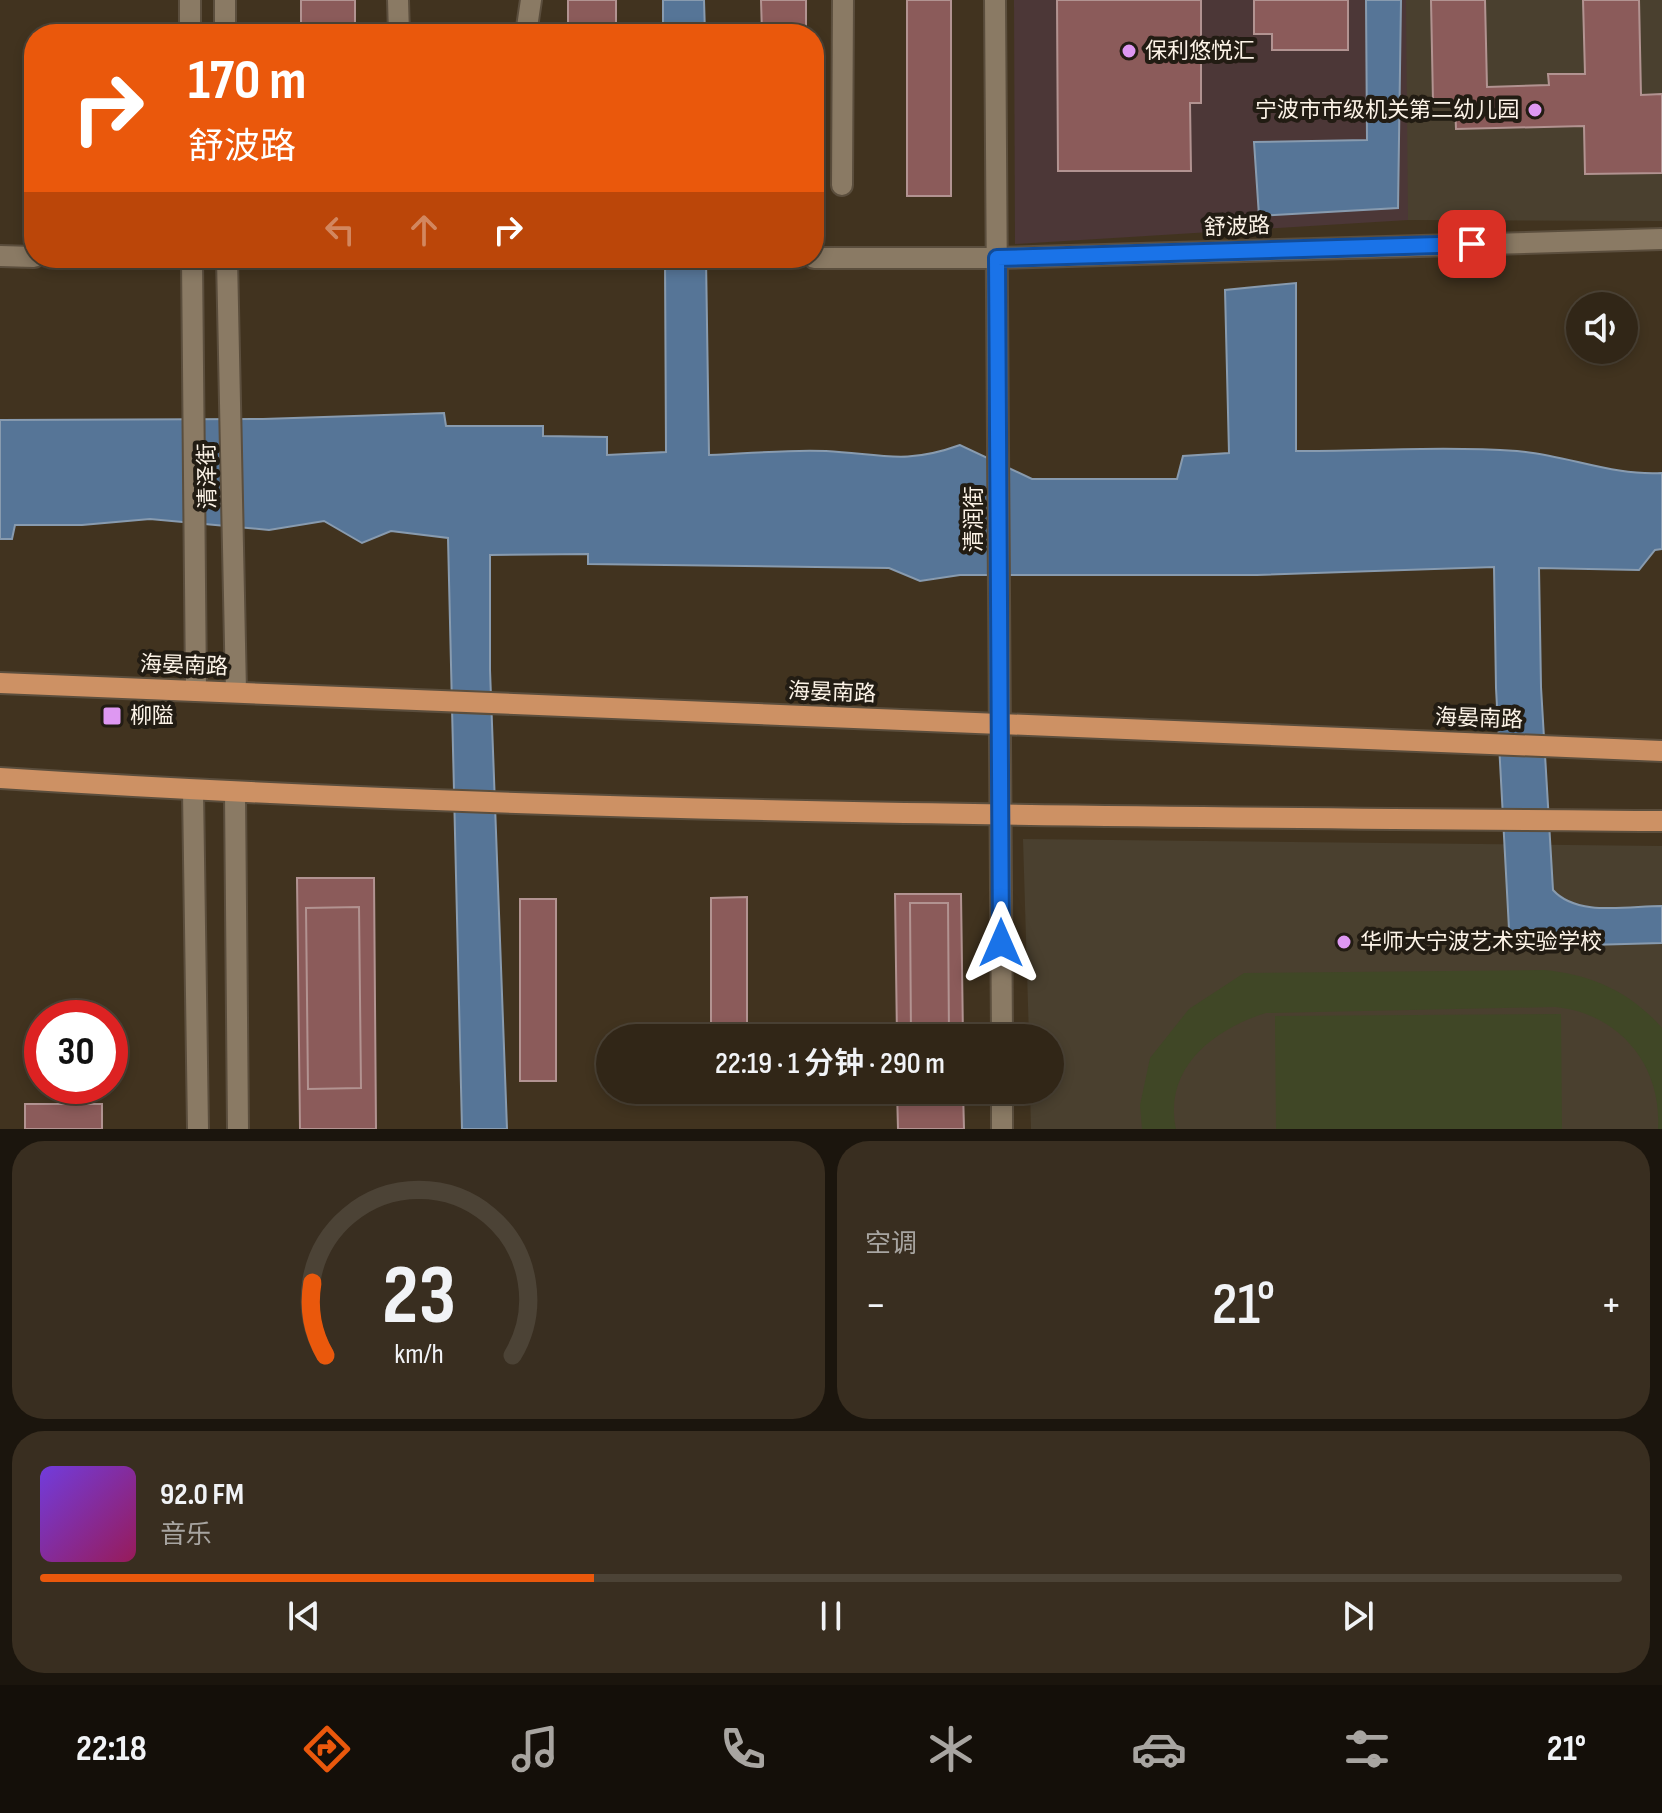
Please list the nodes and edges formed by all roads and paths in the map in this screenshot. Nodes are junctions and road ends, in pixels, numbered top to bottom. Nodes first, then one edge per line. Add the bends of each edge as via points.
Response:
1 (190, 0) edge
2 (225, 0) edge
3 (398, 0) edge
4 (531, 0) edge
5 (843, 0) edge
6 (995, 0) edge
7 (190, 24) edge
8 (225, 24) edge
9 (399, 24) edge
10 (527, 24) edge
11 (842, 185) dead end
12 (1662, 239) edge
13 (0, 256) edge
14 (24, 257) edge
15 (824, 258) edge
16 (997, 258) junction
17 (192, 268) edge
18 (227, 268) edge
19 (0, 683) edge
20 (196, 691) junction
21 (236, 692) junction
22 (1000, 724) junction
23 (1662, 751) edge
24 (0, 778) edge
25 (193, 791) junction
26 (235, 793) junction
27 (1000, 816) junction
28 (1662, 821) edge
29 (1002, 1024) edge
30 (1002, 1104) edge
31 (198, 1129) edge
32 (238, 1129) edge
33 (1002, 1129) edge

1 - 7 street
2 - 8 street
3 - 9 street
4 - 10 street
5 - 11 street
6 - 16 street, 清润街
12 - 16 street, 舒波路
13 - 14 street
15 - 16 street, 舒波路
16 - 22 street, 清润街
17 - 20 street, 清泽街
18 - 21 street, 清泽街
19 - 20 main road, 海晏南路
20 - 21 main road, 海晏南路
21 - 22 main road, 海晏南路
22 - 23 main road, 海晏南路
22 - 27 street, 清润街
24 - 25 main road
25 - 26 main road
25 - 31 street
26 - 27 main road
26 - 32 street
27 - 28 main road
27 - 29 street, 清润街
30 - 33 street

